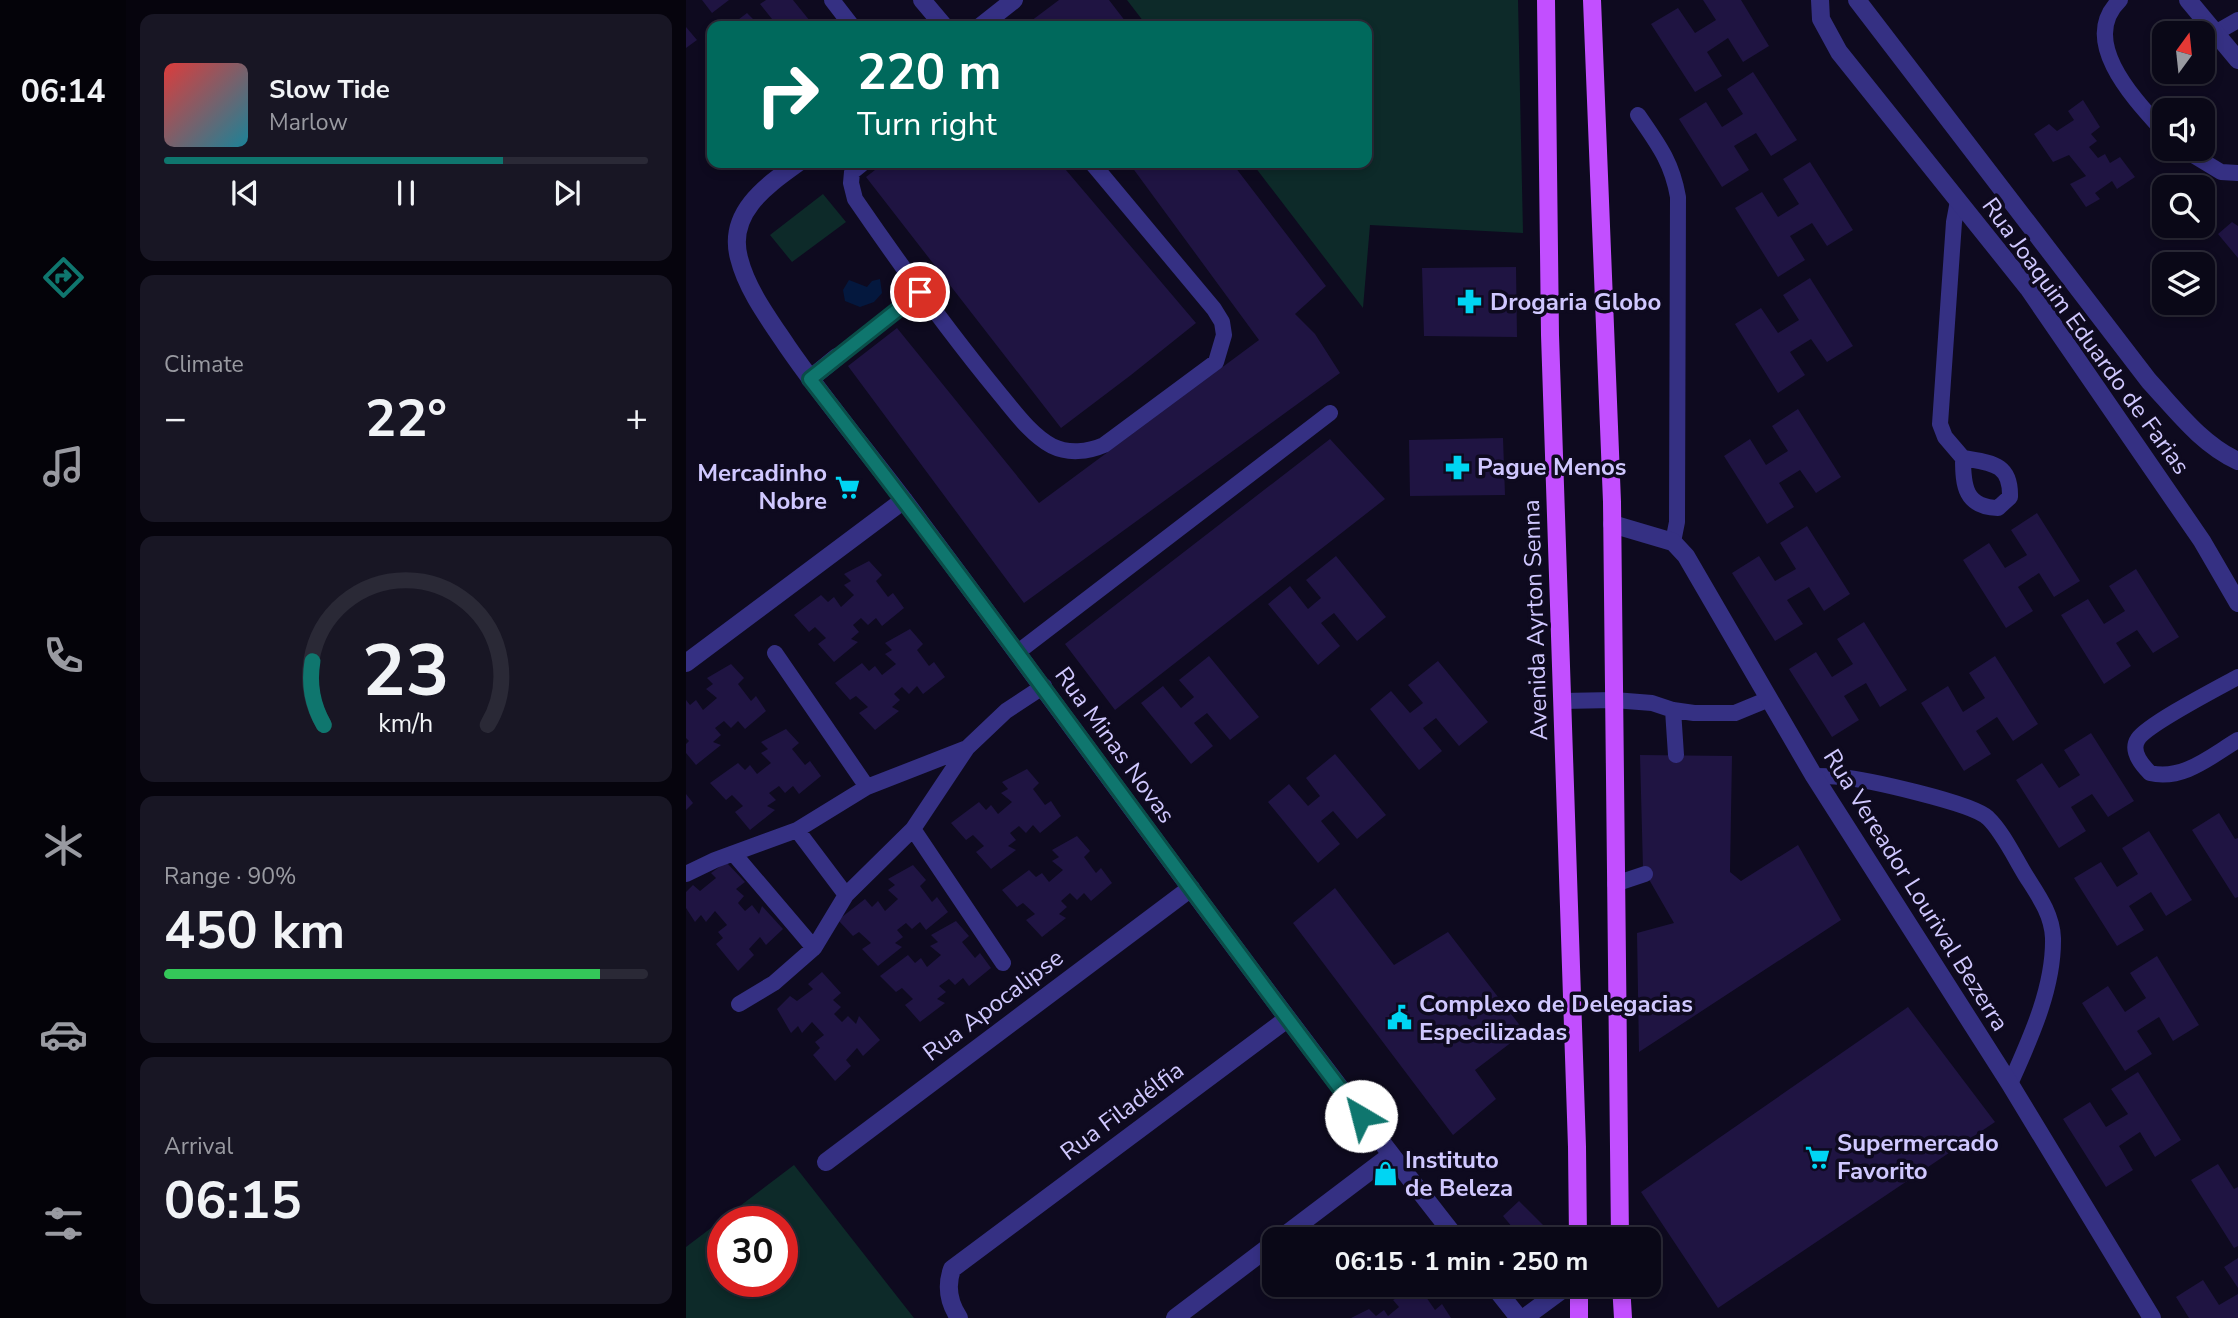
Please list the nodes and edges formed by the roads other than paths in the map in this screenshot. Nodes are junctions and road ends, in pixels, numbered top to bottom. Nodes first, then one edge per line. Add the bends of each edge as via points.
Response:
1 (832, 0) edge
2 (922, 0) edge
3 (1014, 0) edge
4 (1546, 0) edge
5 (1592, 0) edge
6 (1820, 0) edge
7 (1857, 0) edge
8 (2120, 0) edge
9 (2188, 0) edge
10 (2238, 20) edge
11 (848, 21) edge
12 (940, 21) edge
13 (987, 21) edge
14 (2217, 32) junction
15 (2238, 60) edge
16 (1639, 115) dead end
17 (2152, 119) edge
18 (2203, 161) edge
19 (791, 168) edge
20 (858, 168) edge
21 (1096, 168) edge
22 (2238, 173) edge
23 (1958, 201) junction
24 (920, 292) junction
25 (837, 357) joint
26 (810, 379) junction
27 (1330, 413) dead end
28 (1963, 458) dead end
29 (2238, 461) edge
30 (904, 500) junction
31 (1612, 524) junction
32 (1673, 542) junction
33 (2238, 603) edge
34 (1018, 652) junction
35 (775, 653) dead end
36 (686, 663) edge
37 (2238, 677) edge
38 (1044, 686) junction
39 (1769, 699) junction
40 (1614, 700) junction
41 (1562, 701) junction
42 (1673, 710) junction
43 (2238, 740) edge
44 (967, 748) junction
45 (1676, 755) dead end
46 (1814, 776) junction
47 (867, 787) junction
48 (913, 829) junction
49 (797, 830) junction
50 (734, 854) junction
51 (686, 874) edge
52 (1646, 874) dead end
53 (1615, 884) junction
54 (1191, 888) junction
55 (846, 895) junction
56 (814, 948) junction
57 (1003, 963) dead end
58 (739, 1004) dead end
59 (1287, 1018) junction
60 (2010, 1084) junction
61 (1391, 1155) junction
62 (826, 1162) dead end
63 (1296, 1227) edge
64 (1448, 1227) edge
65 (1578, 1227) edge
66 (1619, 1227) edge
67 (1262, 1252) edge
68 (1503, 1297) edge
69 (1552, 1297) edge
70 (1579, 1297) edge
71 (1622, 1297) edge
72 (959, 1318) edge
73 (1175, 1318) edge
74 (1519, 1318) edge
75 (1524, 1318) edge
76 (1580, 1318) edge
77 (1623, 1318) edge
78 (2152, 1318) edge

1 - 11 lane
2 - 12 street
3 - 13 street
4 - 41 main road, Avenida Ayrton Senna via 1549,335
5 - 31 main road
6 - 23 street, Rua Joaquim Eduardo de Farias via 1821,19 1839,52
7 - 29 street, Rua Joaquim Eduardo de Farias via 2149,381 2192,428
8 - 17 lane via 2105,19 2109,61
9 - 14 street
10 - 14 lane
14 - 15 street
16 - 32 lane via 1666,155 1678,197
18 - 22 lane via 2221,172
19 - 26 street, Rua Minas Novas via 751,201 736,232 739,259 759,306
20 - 24 lane via 851,183 855,199
21 - 24 lane via 1214,309 1224,335 1216,362 1104,445 1066,451 1037,436
23 - 28 lane via 1940,424
23 - 33 street, Rua Joaquim Eduardo de Farias via 2028,288 2202,541
24 - 25 lane
25 - 26 street
26 - 30 street, Rua Minas Novas
27 - 34 lane
30 - 34 street, Rua Minas Novas
30 - 36 street
31 - 32 street
31 - 40 main road
32 - 39 street, Rua Vereador Lourival Bezerra via 1705,587
34 - 38 street, Rua Minas Novas
35 - 47 lane
37 - 43 lane via 2152,726 2138,738 2137,756 2150,773 2169,775 2181,773
38 - 44 lane via 1006,711
38 - 54 street, Rua Minas Novas
39 - 42 lane via 1735,713
39 - 46 street, Rua Vereador Lourival Bezerra
40 - 41 lane
40 - 42 lane
40 - 53 main road
41 - 65 main road, Avenida Ayrton Senna
42 - 45 lane
44 - 47 lane
44 - 48 lane
46 - 60 street, Rua Vereador Lourival Bezerra
46 - 60 lane via 1840,776 1973,809 1988,817 2008,848 2049,913 2053,936 2051,971 2033,1032
47 - 49 lane
48 - 55 lane
48 - 57 lane
49 - 50 lane
49 - 55 lane
50 - 51 lane
50 - 56 lane
52 - 53 lane
53 - 66 main road
54 - 59 street, Rua Minas Novas
54 - 62 street, Rua Apocalipse
55 - 56 lane
56 - 58 lane via 774,983
59 - 61 street, Rua Minas Novas
59 - 72 street, Rua Filadélfia via 952,1269 948,1291
60 - 78 street, Rua Vereador Lourival Bezerra
61 - 63 street
61 - 64 street, Rua Minas Novas
67 - 73 street
68 - 74 street
69 - 75 street
70 - 76 main road
71 - 77 main road

